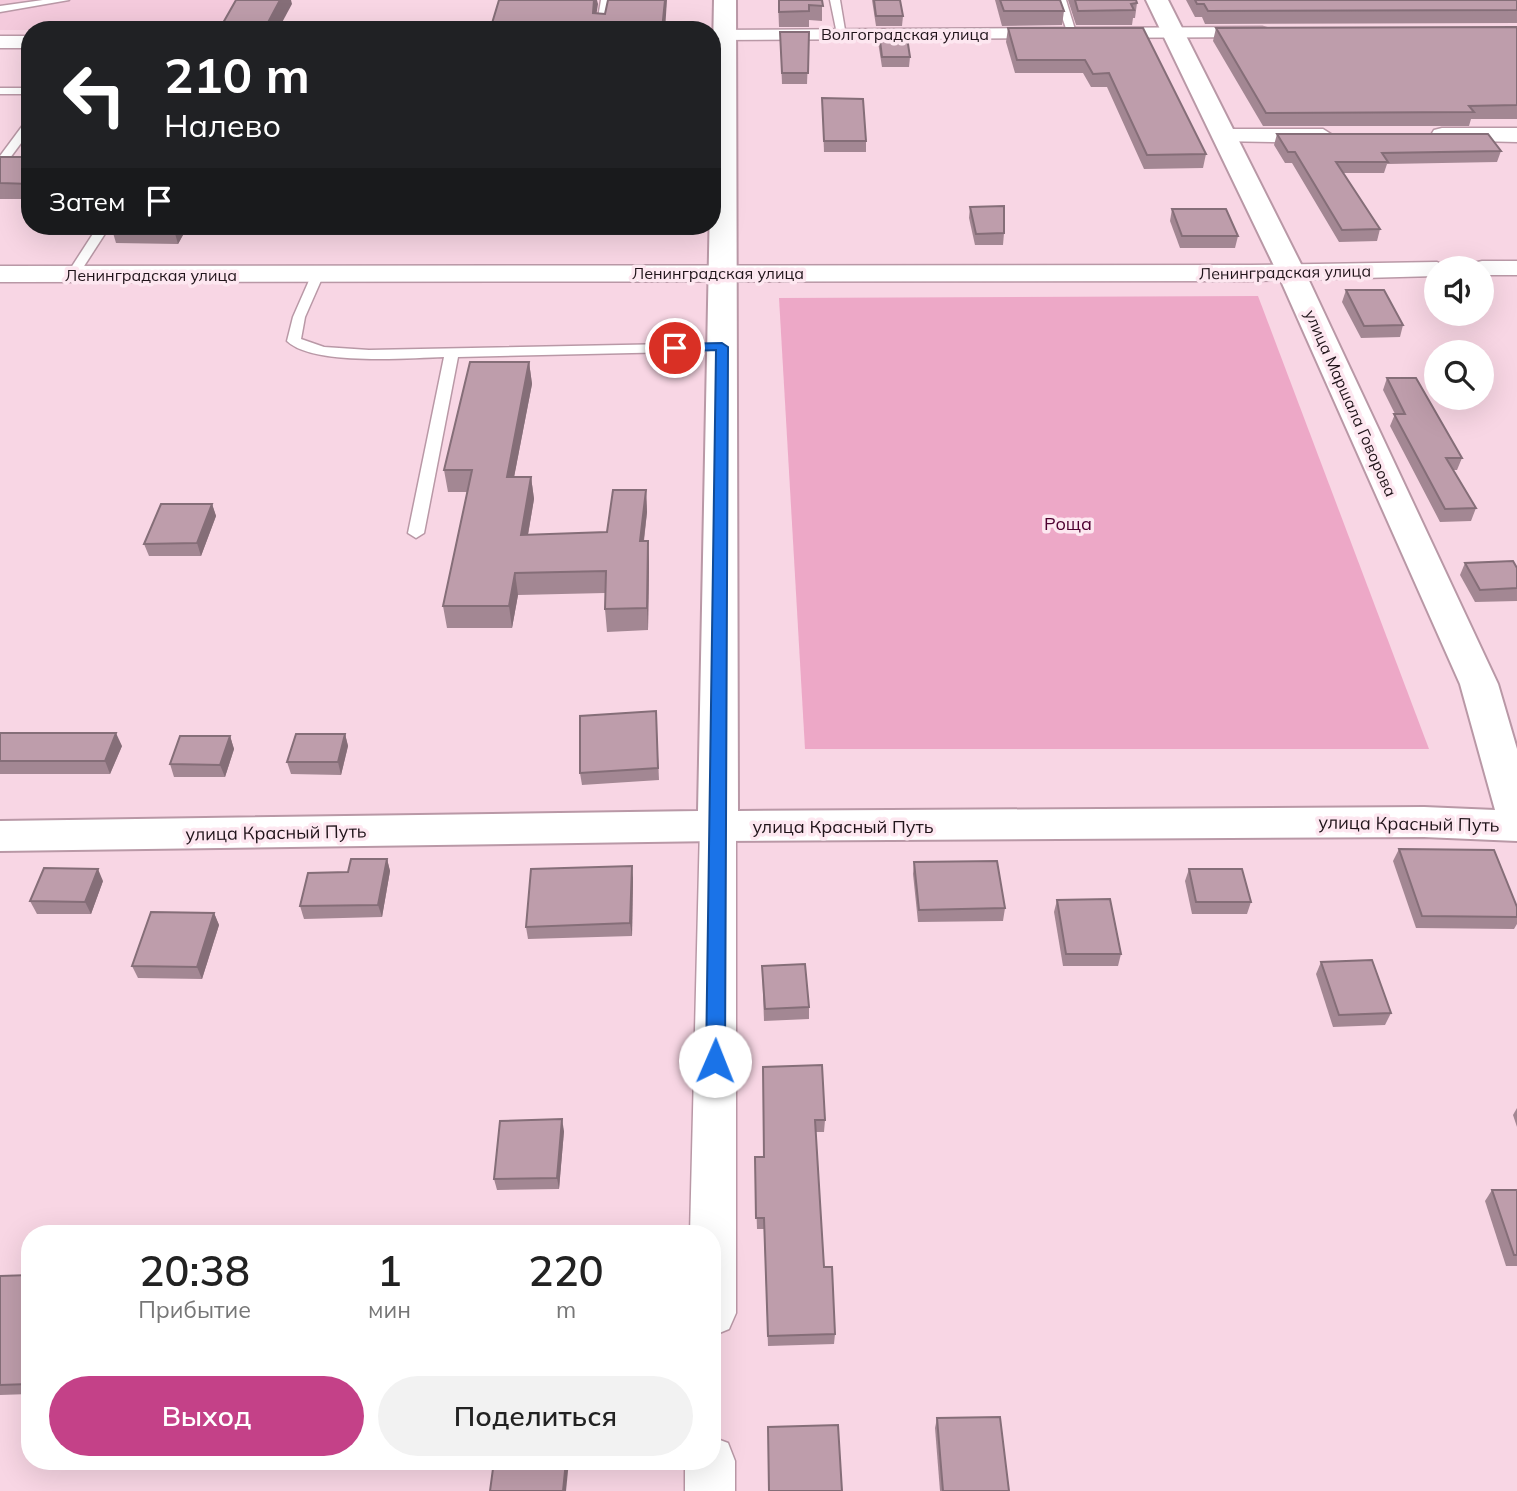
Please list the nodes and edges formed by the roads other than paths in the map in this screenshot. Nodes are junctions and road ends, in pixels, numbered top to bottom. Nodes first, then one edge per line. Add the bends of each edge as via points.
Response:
1 (64, 0) edge
2 (606, 0) edge
3 (725, 0) edge
4 (835, 0) edge
5 (1061, 0) edge
6 (1157, 0) edge
7 (0, 9) edge
8 (602, 21) edge
9 (721, 23) edge
10 (1284, 33) edge
11 (721, 34) edge
12 (842, 34) junction
13 (1073, 34) junction
14 (1175, 34) junction
15 (0, 42) edge
16 (21, 42) edge
17 (0, 91) edge
18 (21, 92) edge
19 (21, 135) edge
20 (1420, 135) edge
21 (1517, 135) edge
22 (1225, 136) junction
23 (1350, 136) edge
24 (16, 159) edge
25 (2, 160) edge
26 (721, 193) edge
27 (98, 235) edge
28 (1494, 268) edge
29 (1517, 268) edge
30 (1424, 269) edge
31 (722, 272) junction
32 (1292, 272) junction
33 (0, 274) edge
34 (73, 274) junction
35 (317, 276) junction
36 (722, 347) junction
37 (452, 353) junction
38 (416, 533) dead end
39 (1517, 816) edge
40 (718, 826) junction
41 (1517, 826) edge
42 (0, 836) edge
43 (713, 1225) edge
44 (710, 1470) edge
45 (710, 1491) edge

1 - 7 lane
2 - 8 lane
3 - 9 street
4 - 12 lane
5 - 13 lane
6 - 14 street, улица Маршала Говорова
10 - 14 street, Волгоградская улица
11 - 12 street, Волгоградская улица
12 - 13 street, Волгоградская улица
13 - 14 street, Волгоградская улица
14 - 22 street, улица Маршала Говорова
15 - 16 street
17 - 18 lane
19 - 25 lane
20 - 21 street
22 - 23 street
22 - 32 street, улица Маршала Говорова
24 - 25 lane
26 - 31 street
27 - 34 lane
28 - 29 street
30 - 32 street, Ленинградская улица
31 - 32 street, Ленинградская улица
31 - 35 street, Ленинградская улица
31 - 36 street
32 - 39 street, улица Маршала Говорова via 1479,684
33 - 34 street, Ленинградская улица
34 - 35 street, Ленинградская улица
35 - 37 lane via 299,317 295,341 301,347 342,353
36 - 37 lane
36 - 40 street
37 - 38 lane
40 - 41 street, улица Красный Путь via 1424,822
40 - 42 street, улица Красный Путь
40 - 43 street
44 - 45 street

